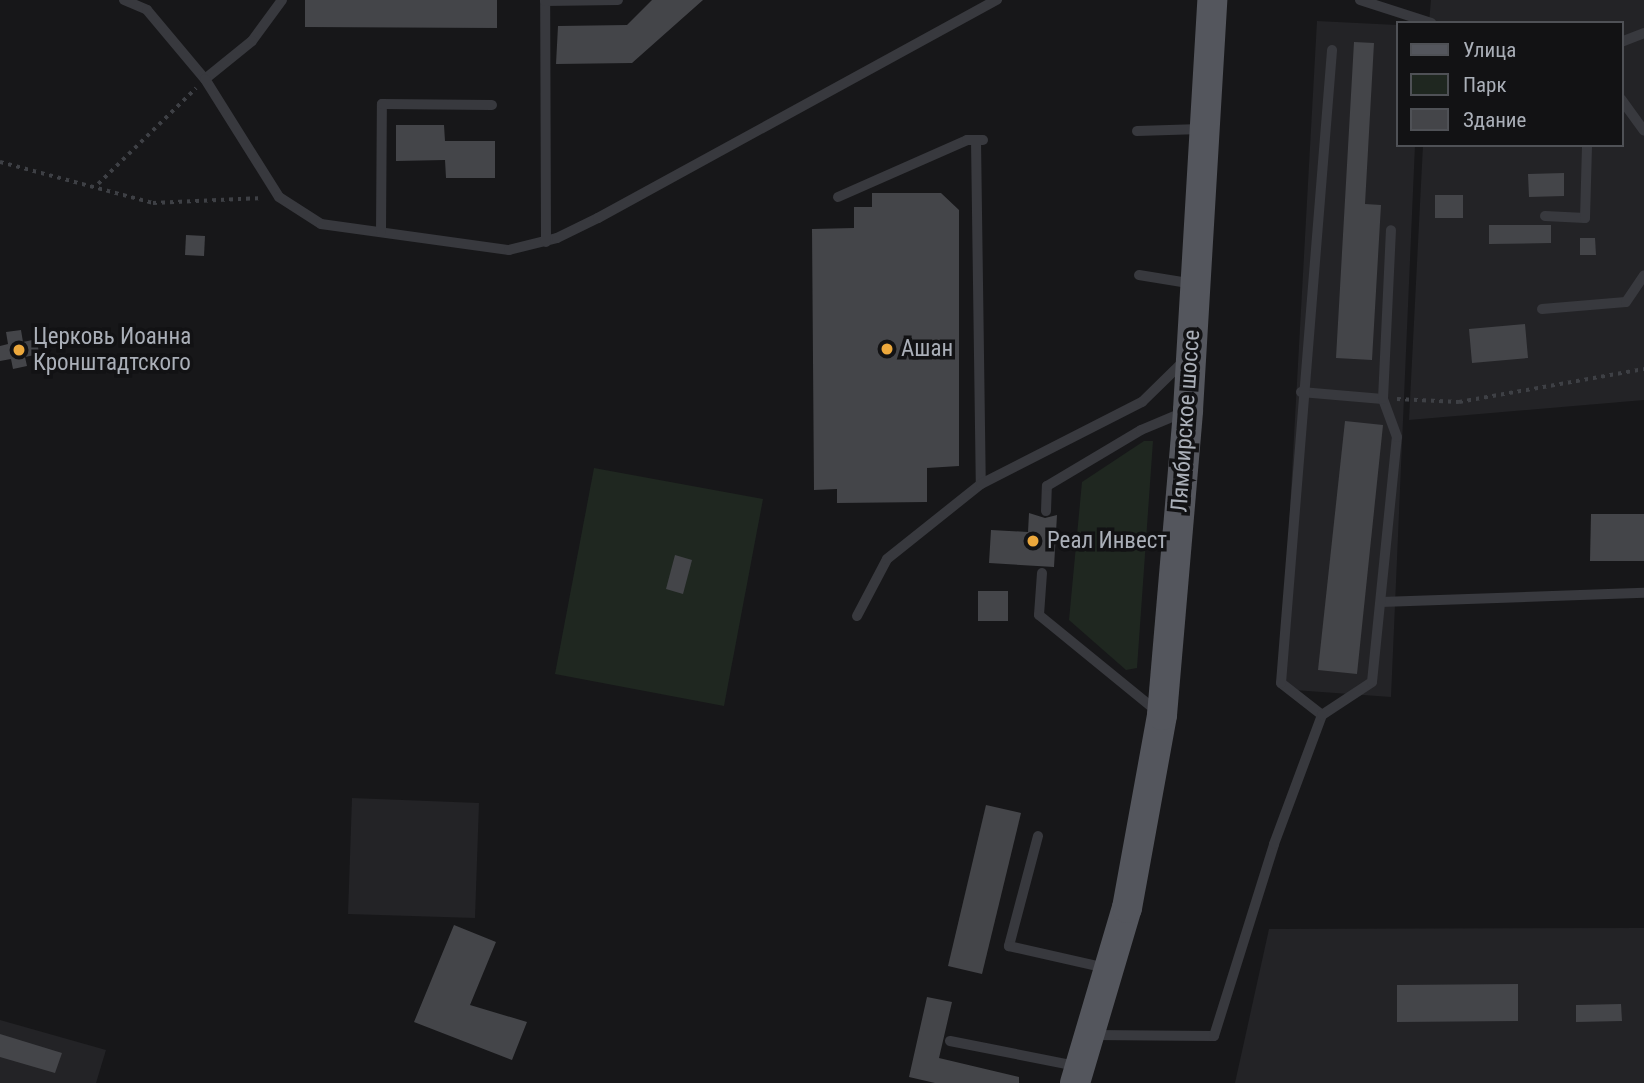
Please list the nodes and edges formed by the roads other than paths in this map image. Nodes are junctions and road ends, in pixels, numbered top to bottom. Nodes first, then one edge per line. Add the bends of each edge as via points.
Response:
1 (124, 0) edge
2 (282, 0) edge
3 (618, 0) edge
4 (997, 0) edge
5 (1212, 0) edge
6 (1360, 0) edge
7 (1425, 21) edge
8 (1644, 33) edge
9 (1623, 41) edge
10 (1332, 50) dead end
11 (205, 79) junction
12 (1623, 102) edge
13 (492, 105) dead end
14 (1202, 129) junction
15 (1137, 131) dead end
16 (1644, 131) edge
17 (1587, 147) edge
18 (838, 197) dead end
19 (1545, 216) dead end
20 (1391, 230) dead end
21 (381, 232) junction
22 (545, 242) junction
23 (1139, 275) dead end
24 (1644, 275) edge
25 (1195, 284) junction
26 (1542, 309) dead end
27 (1192, 354) junction
28 (1301, 392) junction
29 (1383, 399) junction
30 (1188, 410) junction
31 (981, 484) junction
32 (1046, 511) dead end
33 (1042, 573) dead end
34 (1644, 593) edge
35 (1381, 602) junction
36 (857, 616) dead end
37 (1162, 715) junction
38 (1322, 715) junction
39 (1038, 836) dead end
40 (1110, 969) junction
41 (1092, 1035) junction
42 (950, 1041) dead end
43 (1077, 1075) edge

1 - 11 lane via 147,10
2 - 11 lane via 252,41
3 - 22 lane via 545,1
4 - 22 lane via 598,218
5 - 14 main road, Лямбирское шоссе
6 - 7 lane
8 - 9 lane
10 - 28 lane
11 - 21 lane via 279,197 321,224
12 - 16 lane
13 - 21 lane via 382,104
14 - 15 lane
14 - 25 main road, Лямбирское шоссе
17 - 19 lane via 1585,218
18 - 31 lane via 979,140
20 - 29 lane
21 - 22 lane via 509,250
23 - 25 lane
24 - 26 lane via 1626,302
25 - 27 main road, Лямбирское шоссе
27 - 30 main road, Лямбирское шоссе
27 - 31 lane via 1142,402
28 - 29 lane
28 - 38 lane via 1281,683
29 - 35 lane via 1397,437
30 - 32 lane via 1141,430 1047,486
30 - 37 main road, Лямбирское шоссе
31 - 36 lane via 887,559
33 - 37 lane via 1039,615
34 - 35 lane
35 - 38 lane via 1372,682
37 - 40 main road, Лямбирское шоссе via 1141,847
38 - 41 lane via 1274,844 1214,1036
39 - 40 lane via 1009,946
40 - 41 main road, Лямбирское шоссе
41 - 43 main road, Лямбирское шоссе
42 - 43 lane

